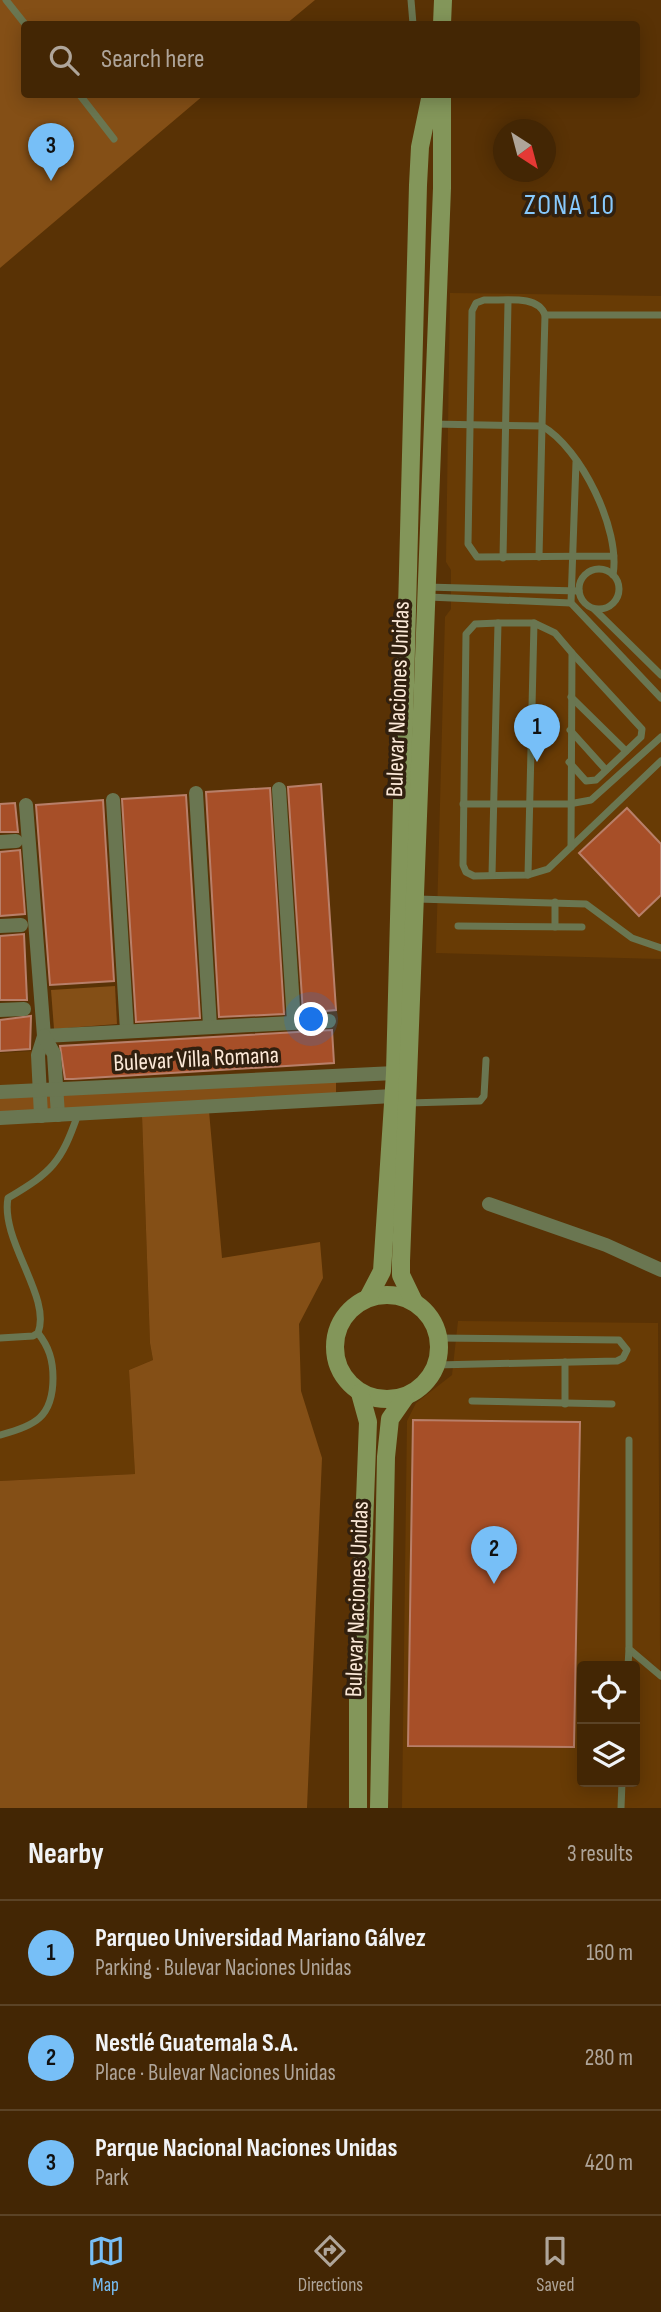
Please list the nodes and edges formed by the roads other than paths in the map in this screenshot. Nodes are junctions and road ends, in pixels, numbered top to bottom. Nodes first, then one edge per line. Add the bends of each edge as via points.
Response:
1 (6, 0) edge
2 (411, 0) edge
3 (443, 0) edge
4 (23, 21) edge
5 (413, 21) edge
6 (442, 21) edge
7 (82, 98) edge
8 (422, 98) edge
9 (430, 98) edge
10 (442, 98) edge
11 (426, 114) junction
12 (114, 139) dead end
13 (442, 152) junction
14 (418, 185) junction
15 (442, 188) junction
16 (508, 302) junction
17 (545, 315) junction
18 (661, 315) edge
19 (433, 424) junction
20 (471, 424) junction
21 (508, 425) junction
22 (542, 426) junction
23 (576, 462) junction
24 (614, 556) junction
25 (539, 557) junction
26 (571, 557) junction
27 (503, 558) junction
28 (613, 575) junction
29 (570, 591) junction
30 (579, 591) junction
31 (426, 592) junction
32 (571, 603) junction
33 (593, 608) junction
34 (498, 623) junction
35 (534, 623) junction
36 (572, 653) junction
37 (661, 675) edge
38 (571, 697) junction
39 (661, 698) edge
40 (570, 730) junction
41 (661, 737) edge
42 (626, 751) junction
43 (661, 761) edge
44 (569, 762) junction
45 (606, 770) junction
46 (279, 789) dead end
47 (196, 793) dead end
48 (113, 800) dead end
49 (463, 804) junction
50 (492, 804) junction
51 (569, 804) junction
52 (26, 805) dead end
53 (528, 805) junction
54 (16, 841) dead end
55 (0, 842) edge
56 (570, 847) junction
57 (492, 875) junction
58 (528, 875) junction
59 (415, 899) junction
60 (555, 902) junction
61 (21, 925) dead end
62 (0, 926) edge
63 (458, 926) dead end
64 (555, 927) junction
65 (582, 927) dead end
66 (661, 948) edge
67 (24, 1009) dead end
68 (0, 1010) edge
69 (329, 1021) dead end
70 (294, 1022) junction
71 (210, 1026) junction
72 (127, 1031) junction
73 (44, 1036) junction
74 (486, 1060) dead end
75 (395, 1073) junction
76 (56, 1088) junction
77 (39, 1090) junction
78 (0, 1092) edge
79 (400, 1100) junction
80 (78, 1114) junction
81 (58, 1115) junction
82 (41, 1116) junction
83 (0, 1118) edge
84 (4, 1198) edge
85 (489, 1204) dead end
86 (661, 1270) edge
87 (368, 1298) junction
88 (414, 1302) junction
89 (38, 1333) junction
90 (0, 1338) edge
91 (438, 1338) junction
92 (565, 1362) junction
93 (436, 1365) junction
94 (360, 1393) junction
95 (406, 1396) junction
96 (472, 1401) dead end
97 (565, 1404) junction
98 (612, 1404) dead end
99 (0, 1434) edge
100 (629, 1440) dead end
101 (629, 1649) junction
102 (628, 1661) edge
103 (661, 1676) edge
104 (622, 1787) edge
105 (358, 1808) edge
106 (379, 1808) edge
107 (621, 1808) edge

1 - 4 lane
2 - 5 lane
3 - 6 main road
7 - 12 lane
8 - 11 lane
9 - 11 main road, Bulevar Naciones Unidas
10 - 13 main road, Bulevar Naciones Unidas
11 - 13 main road
11 - 14 main road, Bulevar Naciones Unidas
13 - 15 main road, Bulevar Naciones Unidas
14 - 15 main road via 433,179
14 - 75 main road, Bulevar Naciones Unidas
15 - 19 main road, Bulevar Naciones Unidas
16 - 17 lane via 535,301
16 - 20 lane via 484,300 472,311
16 - 21 lane
17 - 18 lane
17 - 22 lane
19 - 20 lane
19 - 31 main road, Bulevar Naciones Unidas
20 - 21 lane
20 - 27 lane via 468,544 477,557
21 - 22 lane
21 - 27 lane
22 - 23 lane via 562,442
22 - 25 lane
23 - 24 lane via 604,506
23 - 26 lane
24 - 26 lane
24 - 28 lane
25 - 26 lane
25 - 27 lane
26 - 29 lane
28 - 30 lane via 602,569 589,572
28 - 33 lane via 616,599 606,607
29 - 30 lane
29 - 31 lane
29 - 32 lane
30 - 33 lane
31 - 32 lane
31 - 59 main road, Bulevar Naciones Unidas
32 - 39 lane
33 - 37 lane
34 - 35 lane
34 - 49 lane via 475,624 466,634
34 - 50 lane
35 - 36 lane via 555,633
35 - 53 lane
36 - 38 lane
36 - 42 lane via 641,725 640,737
38 - 40 lane
38 - 42 lane
40 - 44 lane
40 - 45 lane
41 - 51 lane via 600,795
42 - 45 lane
43 - 56 lane
44 - 45 lane via 590,782
44 - 51 lane
46 - 70 street
47 - 71 street
48 - 72 street
49 - 50 lane
49 - 57 lane via 464,868 474,876
50 - 53 lane
50 - 57 lane
51 - 53 lane
51 - 56 lane
52 - 73 street
53 - 58 lane
54 - 55 street
56 - 58 lane via 548,869
57 - 58 lane
59 - 60 lane
59 - 79 main road, Bulevar Naciones Unidas
60 - 64 lane
60 - 66 lane via 586,904 632,938
61 - 62 street
63 - 64 lane
64 - 65 lane
67 - 68 street
69 - 70 street
70 - 71 street
71 - 72 street
72 - 73 street
73 - 76 street via 54,1054
73 - 77 street via 38,1055
74 - 79 lane via 480,1101
75 - 76 street, Bulevar Villa Romana
75 - 79 main road, Bulevar Naciones Unidas
76 - 77 street, Bulevar Villa Romana
76 - 81 street
77 - 78 street, Bulevar Villa Romana
77 - 82 street
79 - 80 street, Bulevar Villa Romana
79 - 87 main road, Bulevar Naciones Unidas via 382,1271
79 - 88 main road, Bulevar Naciones Unidas via 401,1275
80 - 81 street, Bulevar Villa Romana
80 - 84 lane via 51,1169
81 - 82 street, Bulevar Villa Romana
82 - 83 street, Bulevar Villa Romana
84 - 89 lane via 6,1221 37,1305
85 - 86 street via 606,1245
87 - 88 main road via 391,1295
87 - 94 main road via 341,1321 334,1343 337,1366
88 - 91 main road via 433,1321
89 - 90 lane
89 - 99 lane via 51,1358 51,1405 30,1425
91 - 92 lane via 619,1340 627,1350 617,1361
91 - 93 main road
92 - 93 lane
92 - 97 lane
93 - 95 main road via 427,1380
94 - 95 main road via 382,1400
94 - 105 main road, Bulevar Naciones Unidas via 368,1422
95 - 106 main road, Bulevar Naciones Unidas via 390,1419 386,1457
96 - 97 lane
97 - 98 lane
100 - 101 lane
101 - 102 lane
101 - 103 lane
104 - 107 lane

